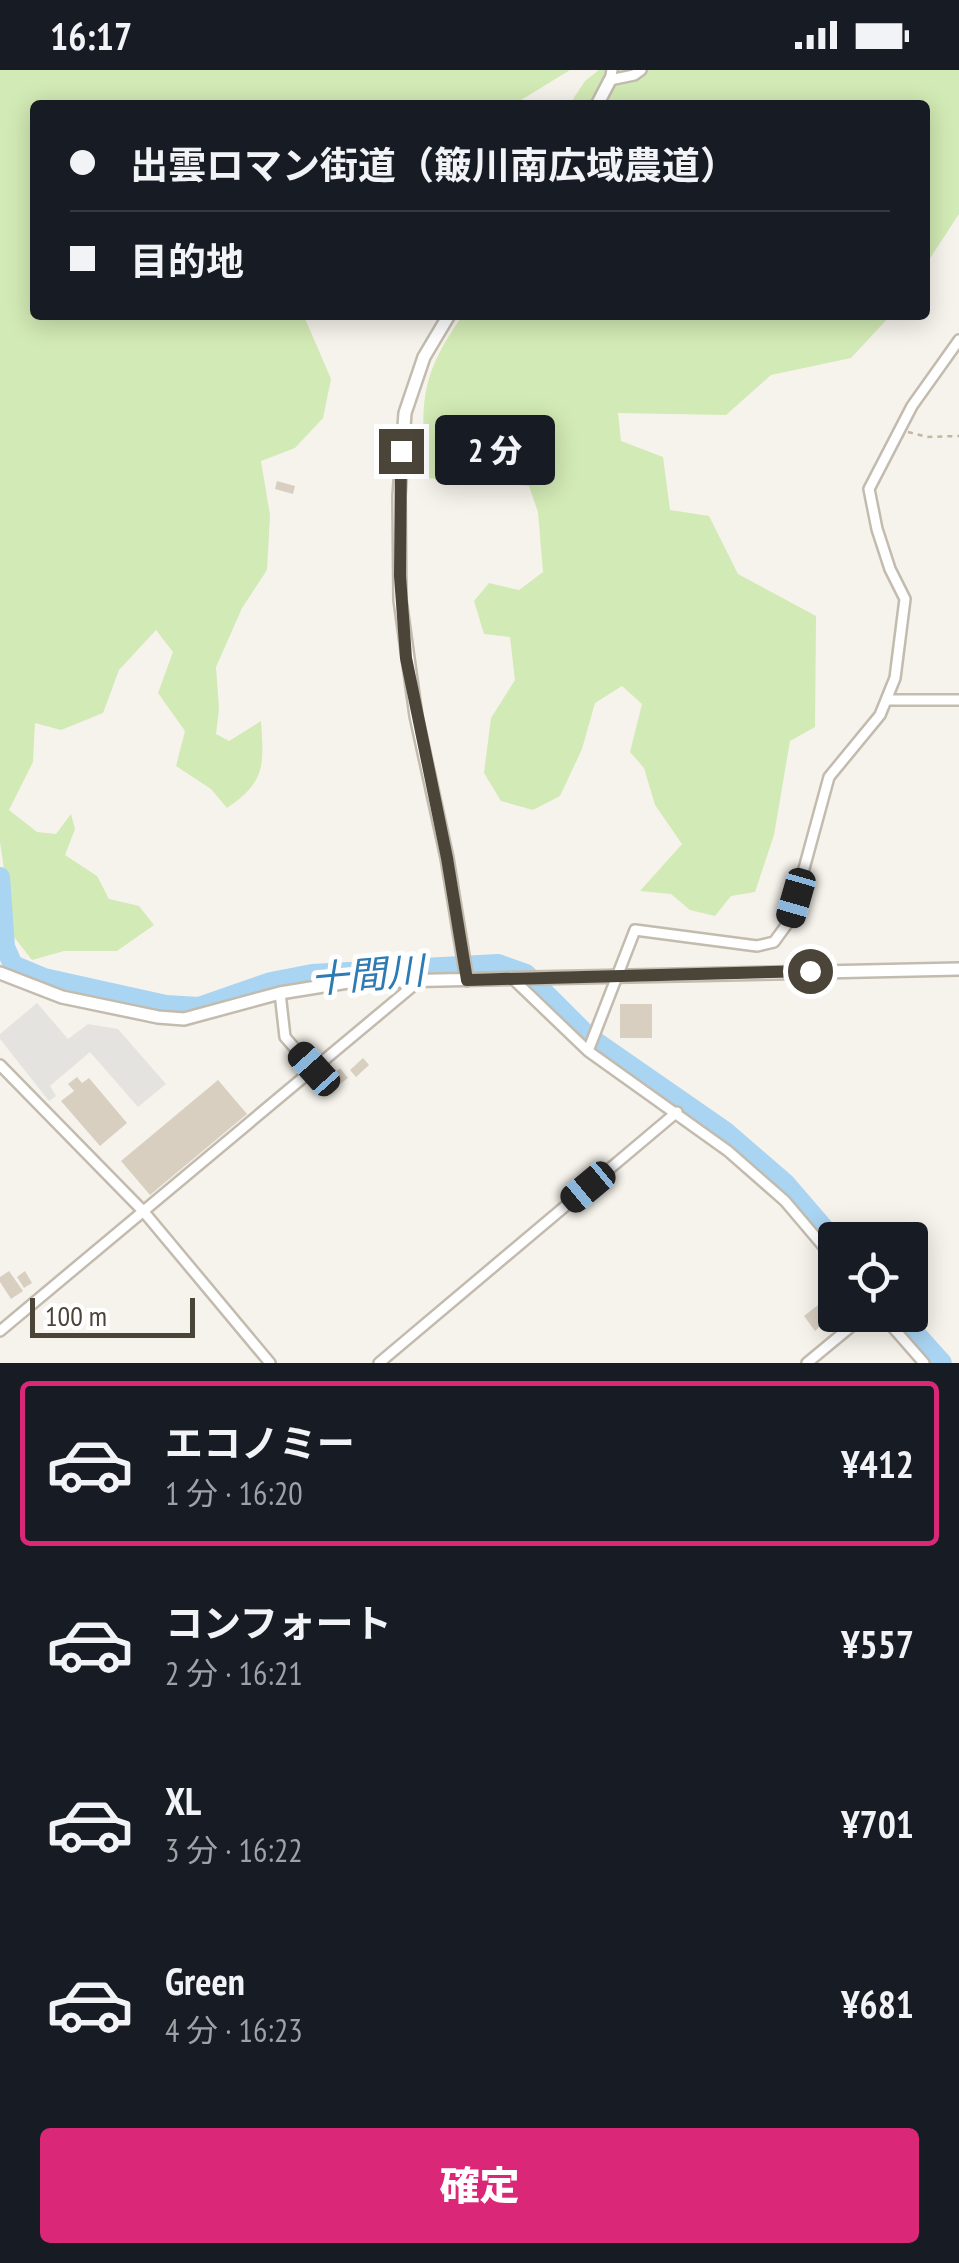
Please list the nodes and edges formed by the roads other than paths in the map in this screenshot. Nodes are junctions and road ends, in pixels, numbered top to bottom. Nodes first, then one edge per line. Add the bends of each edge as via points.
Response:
1 (640, 70) edge
2 (611, 75) edge
3 (599, 100) edge
4 (446, 320) edge
5 (959, 340) edge
6 (889, 700) junction
7 (959, 700) edge
8 (959, 969) edge
9 (0, 973) edge
10 (617, 974) junction
11 (513, 979) junction
12 (420, 980) junction
13 (467, 980) junction
14 (280, 993) junction
15 (588, 1052) junction
16 (0, 1066) edge
17 (314, 1069) junction
18 (677, 1112) junction
19 (144, 1212) junction
20 (818, 1240) edge
21 (0, 1332) edge
22 (845, 1332) edge
23 (897, 1332) edge
24 (270, 1363) edge
25 (379, 1363) edge
26 (808, 1363) edge
27 (924, 1363) edge

1 - 2 street
2 - 3 street
4 - 13 street via 424,357 405,413 399,568 406,658
5 - 6 street via 912,406 869,489 876,530 906,599
6 - 7 street
6 - 10 street via 829,777 790,920 774,942 757,946 636,930
8 - 10 street
9 - 14 street via 62,997 184,1019
10 - 11 street
10 - 15 street
11 - 13 street
11 - 15 street
12 - 13 street
12 - 14 street
12 - 17 street
14 - 17 street via 285,1037
15 - 18 street
16 - 19 street
17 - 19 street
18 - 20 street via 786,1201
18 - 25 street
19 - 21 street
19 - 24 street
22 - 26 street
23 - 27 street

